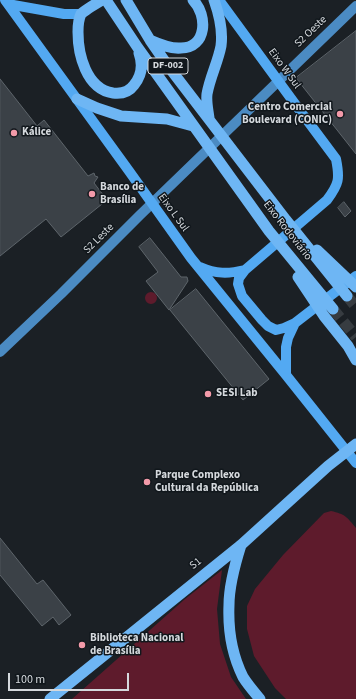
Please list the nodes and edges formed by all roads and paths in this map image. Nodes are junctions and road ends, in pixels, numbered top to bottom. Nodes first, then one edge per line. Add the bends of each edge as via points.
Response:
1 (102, 0) edge
2 (106, 0) edge
3 (193, 0) edge
4 (214, 0) edge
5 (219, 0) edge
6 (7, 2) edge
7 (129, 5) edge
8 (356, 6) edge
9 (81, 14) junction
10 (150, 40) junction
11 (138, 48) junction
12 (77, 99) junction
13 (210, 121) junction
14 (196, 129) junction
15 (215, 143) joint
16 (286, 220) junction
17 (269, 231) junction
18 (196, 265) junction
19 (245, 270) junction
20 (356, 276) edge
21 (356, 287) tunnel mouth
22 (347, 296) tunnel mouth
23 (333, 309) tunnel mouth
24 (297, 322) junction
25 (0, 352) edge
26 (356, 360) edge
27 (286, 375) junction
28 (356, 444) edge
29 (356, 463) edge
30 (241, 545) junction
31 (50, 699) edge
32 (260, 699) edge

1 - 9 highway
2 - 11 highway, DF-002
3 - 10 highway via 203,22 198,40 191,46 181,49
4 - 13 highway via 220,23 221,46 207,95
5 - 19 main road, Eixo W Sul via 336,158 338,169 336,188 327,200
6 - 9 main road via 64,14
6 - 12 main road, Eixo L Sul
7 - 10 highway, DF-002
8 - 15 main road, S2 Oeste
9 - 11 highway via 78,42 81,58 92,81 100,88 120,94 132,88 142,68
10 - 13 highway, DF-002
11 - 14 highway, DF-002
12 - 14 highway via 121,116 167,119
12 - 18 main road, Eixo L Sul
13 - 16 highway, Eixo Rodoviário / DF-002
14 - 17 highway, Eixo Rodoviário / DF-002
15 - 25 main road, S2 Leste
16 - 21 highway
16 - 22 highway, Eixo Rodoviário / DF-002
17 - 23 highway, Eixo Rodoviário / DF-002
17 - 26 highway
18 - 19 main road via 210,272 224,274
18 - 27 main road, Eixo L Sul
19 - 24 main road, Eixo W Sul via 239,278 239,289 268,326 276,330
20 - 24 main road, Eixo W Sul
24 - 27 main road via 288,338
27 - 29 main road, Eixo L Sul
28 - 30 highway, S1
30 - 31 highway, S1
30 - 32 highway via 229,605 231,641 244,678

